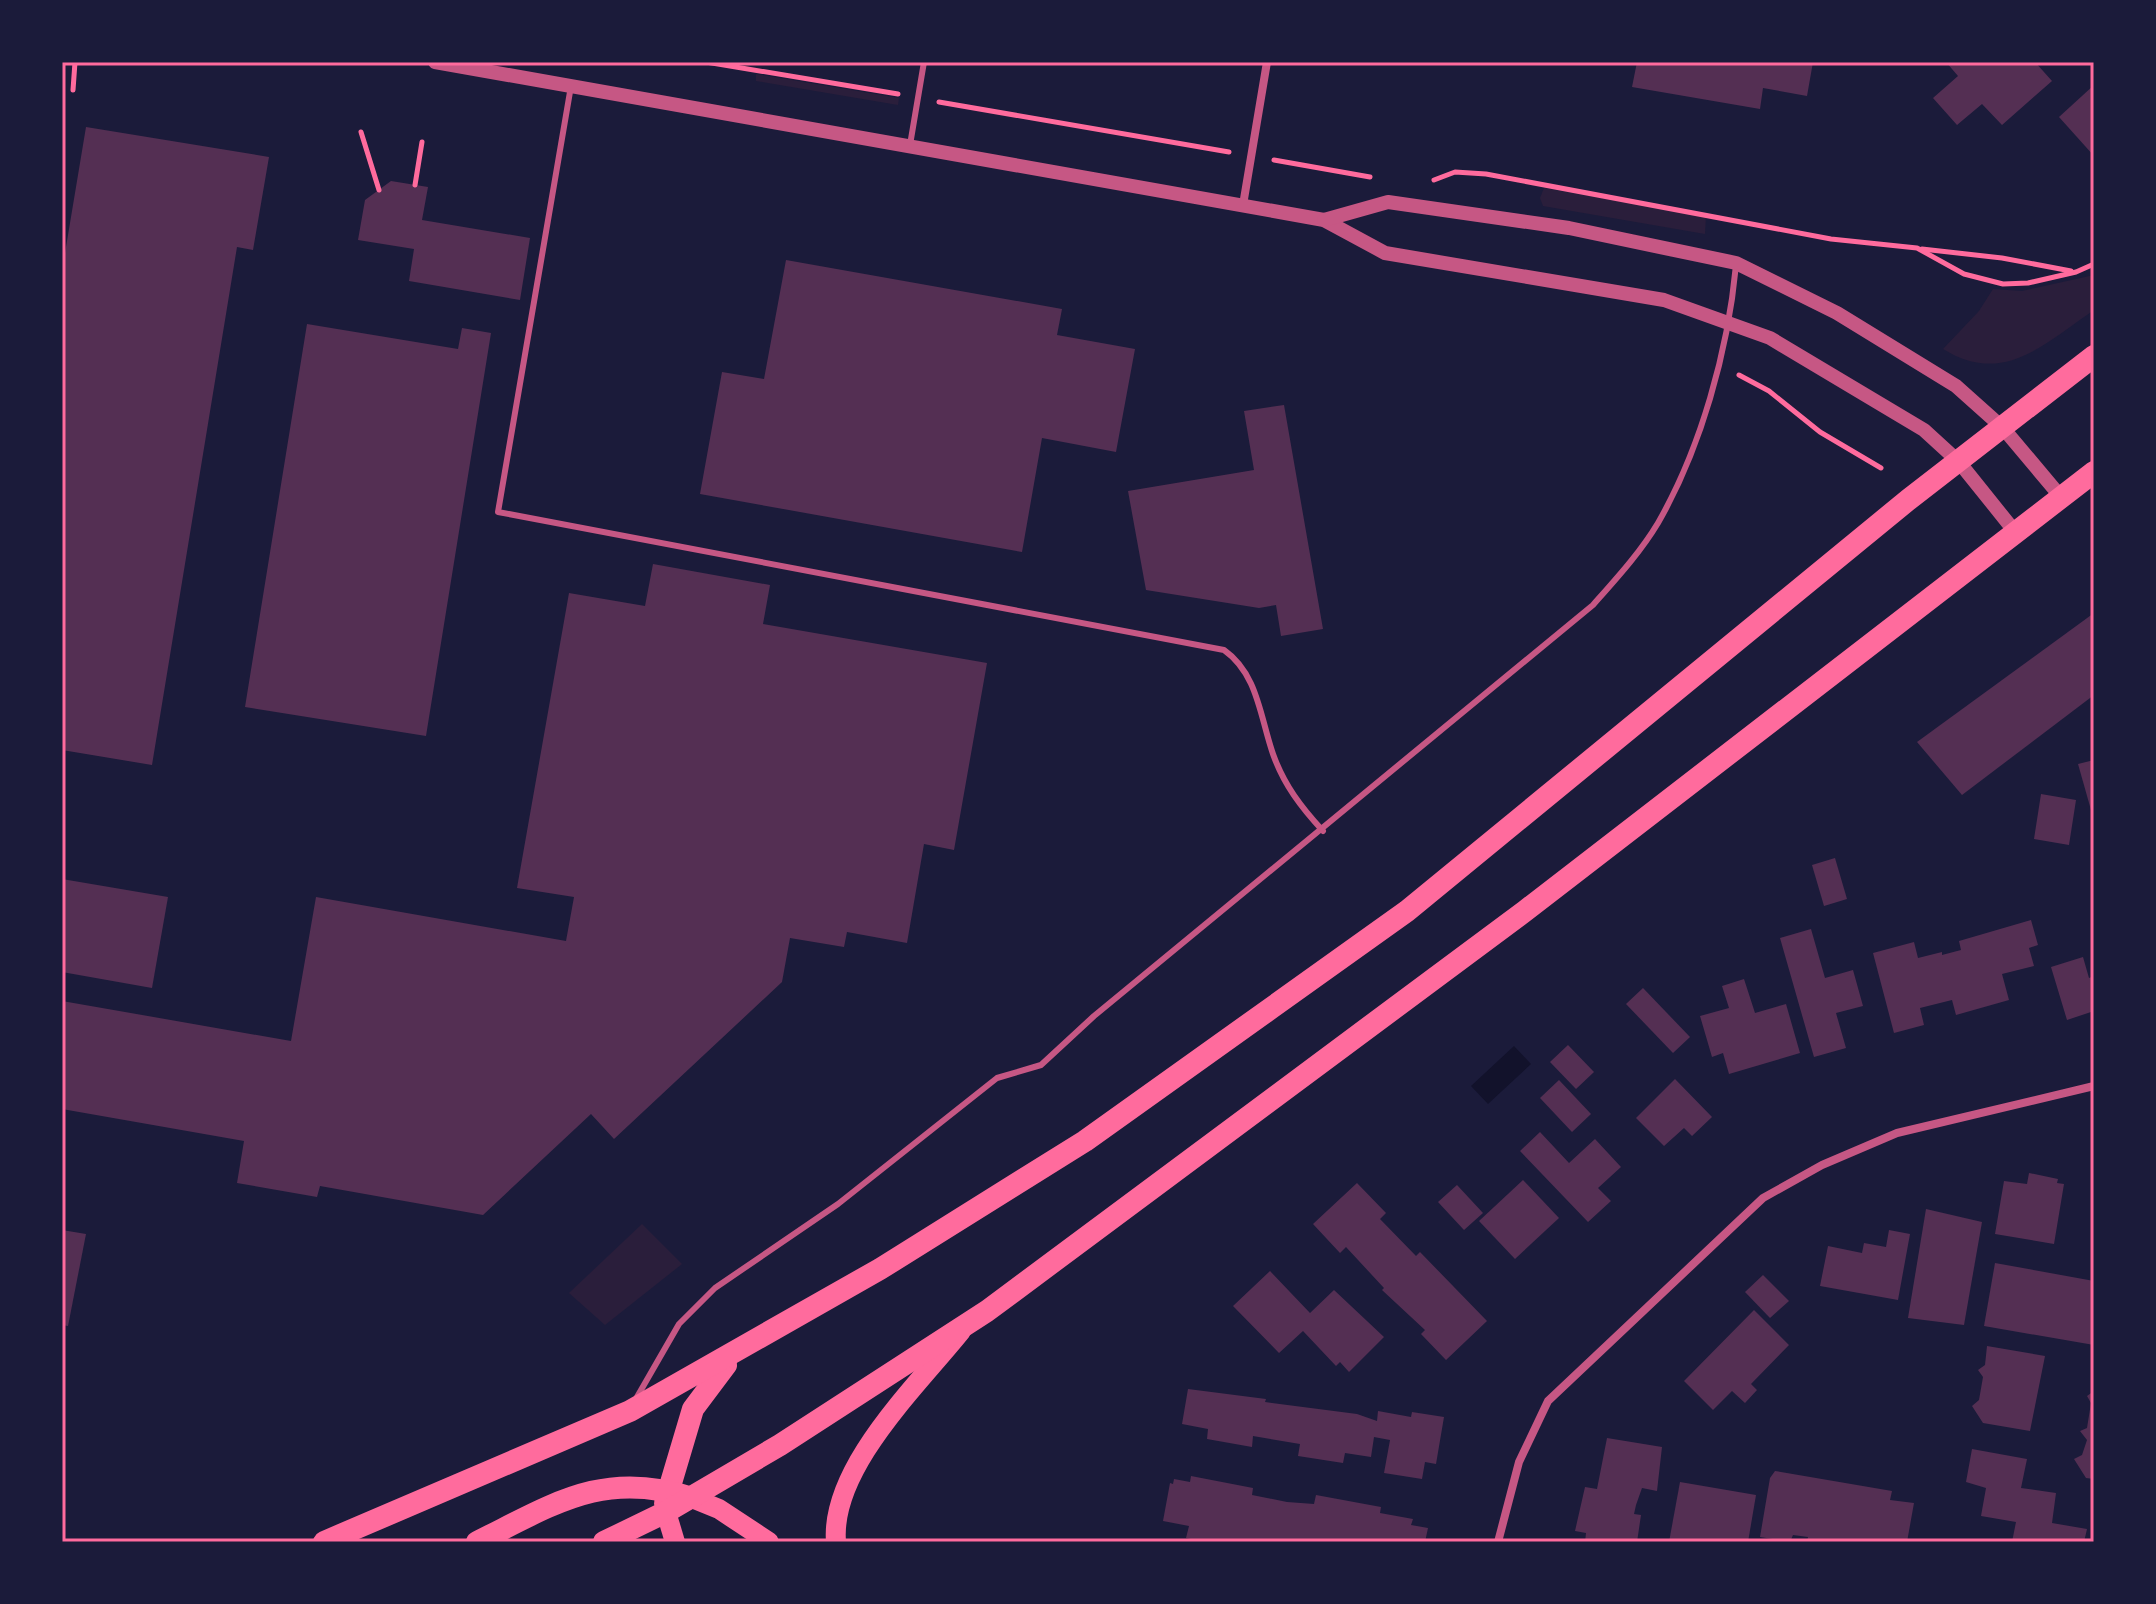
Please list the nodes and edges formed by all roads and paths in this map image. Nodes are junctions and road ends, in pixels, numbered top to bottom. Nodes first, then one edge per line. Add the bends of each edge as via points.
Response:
1 (75, 62) edge
2 (435, 62) edge
3 (706, 62) edge
4 (924, 62) edge
5 (1267, 62) edge
6 (571, 86) junction
7 (73, 90) dead end
8 (917, 98) junction
9 (361, 132) dead end
10 (422, 142) dead end
11 (909, 146) junction
12 (1251, 156) junction
13 (1373, 178) dead end
14 (1431, 182) dead end
15 (415, 185) dead end
16 (379, 190) dead end
17 (1243, 205) junction
18 (1324, 220) junction
19 (1917, 248) junction
20 (1736, 263) junction
21 (2094, 264) edge
22 (2076, 272) junction
23 (1730, 321) junction
24 (2094, 356) edge
25 (1720, 365) junction
26 (2003, 428) junction
27 (1959, 462) junction
28 (1881, 468) dead end
29 (2094, 472) edge
30 (2061, 497) junction
31 (2016, 533) junction
32 (1323, 831) junction
33 (2094, 1086) edge
34 (966, 1325) junction
35 (739, 1352) junction
36 (630, 1411) junction
37 (692, 1498) junction
38 (666, 1502) junction
39 (324, 1542) edge
40 (477, 1542) edge
41 (604, 1542) edge
42 (675, 1542) edge
43 (769, 1542) edge
44 (836, 1542) edge
45 (1498, 1542) edge

1 - 7 path
2 - 6 street
3 - 8 path
4 - 8 lane
5 - 12 street
6 - 11 street
6 - 32 lane via 498,512 1224,650 1253,685 1273,755 1294,799
8 - 11 lane
8 - 12 path
9 - 16 path
10 - 15 path
11 - 17 street
12 - 13 path
12 - 17 street
14 - 19 path via 1455,172 1486,174 1831,239
17 - 18 street
18 - 20 street via 1388,202 1569,228
18 - 23 street via 1385,253 1664,300
19 - 22 path
19 - 22 path via 1964,274 2003,284
20 - 23 lane
20 - 26 street via 1906,354 1956,386
21 - 22 path
23 - 25 lane
23 - 27 street via 1770,338 1884,405 1924,430
24 - 26 highway
25 - 28 path via 1769,391 1820,432
25 - 32 lane via 1681,477 1627,566 1593,605
26 - 27 highway
26 - 30 street
27 - 31 street
27 - 35 highway via 1407,911 1085,1141
29 - 30 highway
30 - 31 highway
31 - 34 highway via 1525,911
32 - 36 lane via 1041,1065 997,1078 838,1204 715,1288 679,1324
33 - 45 street via 1897,1133 1763,1198 1548,1401 1519,1462
34 - 37 highway
34 - 44 main road via 851,1474 839,1502
35 - 36 highway
35 - 38 highway via 693,1409
36 - 39 highway
37 - 38 highway
37 - 43 main road
38 - 40 highway via 643,1486 601,1488
38 - 41 highway
38 - 42 main road

